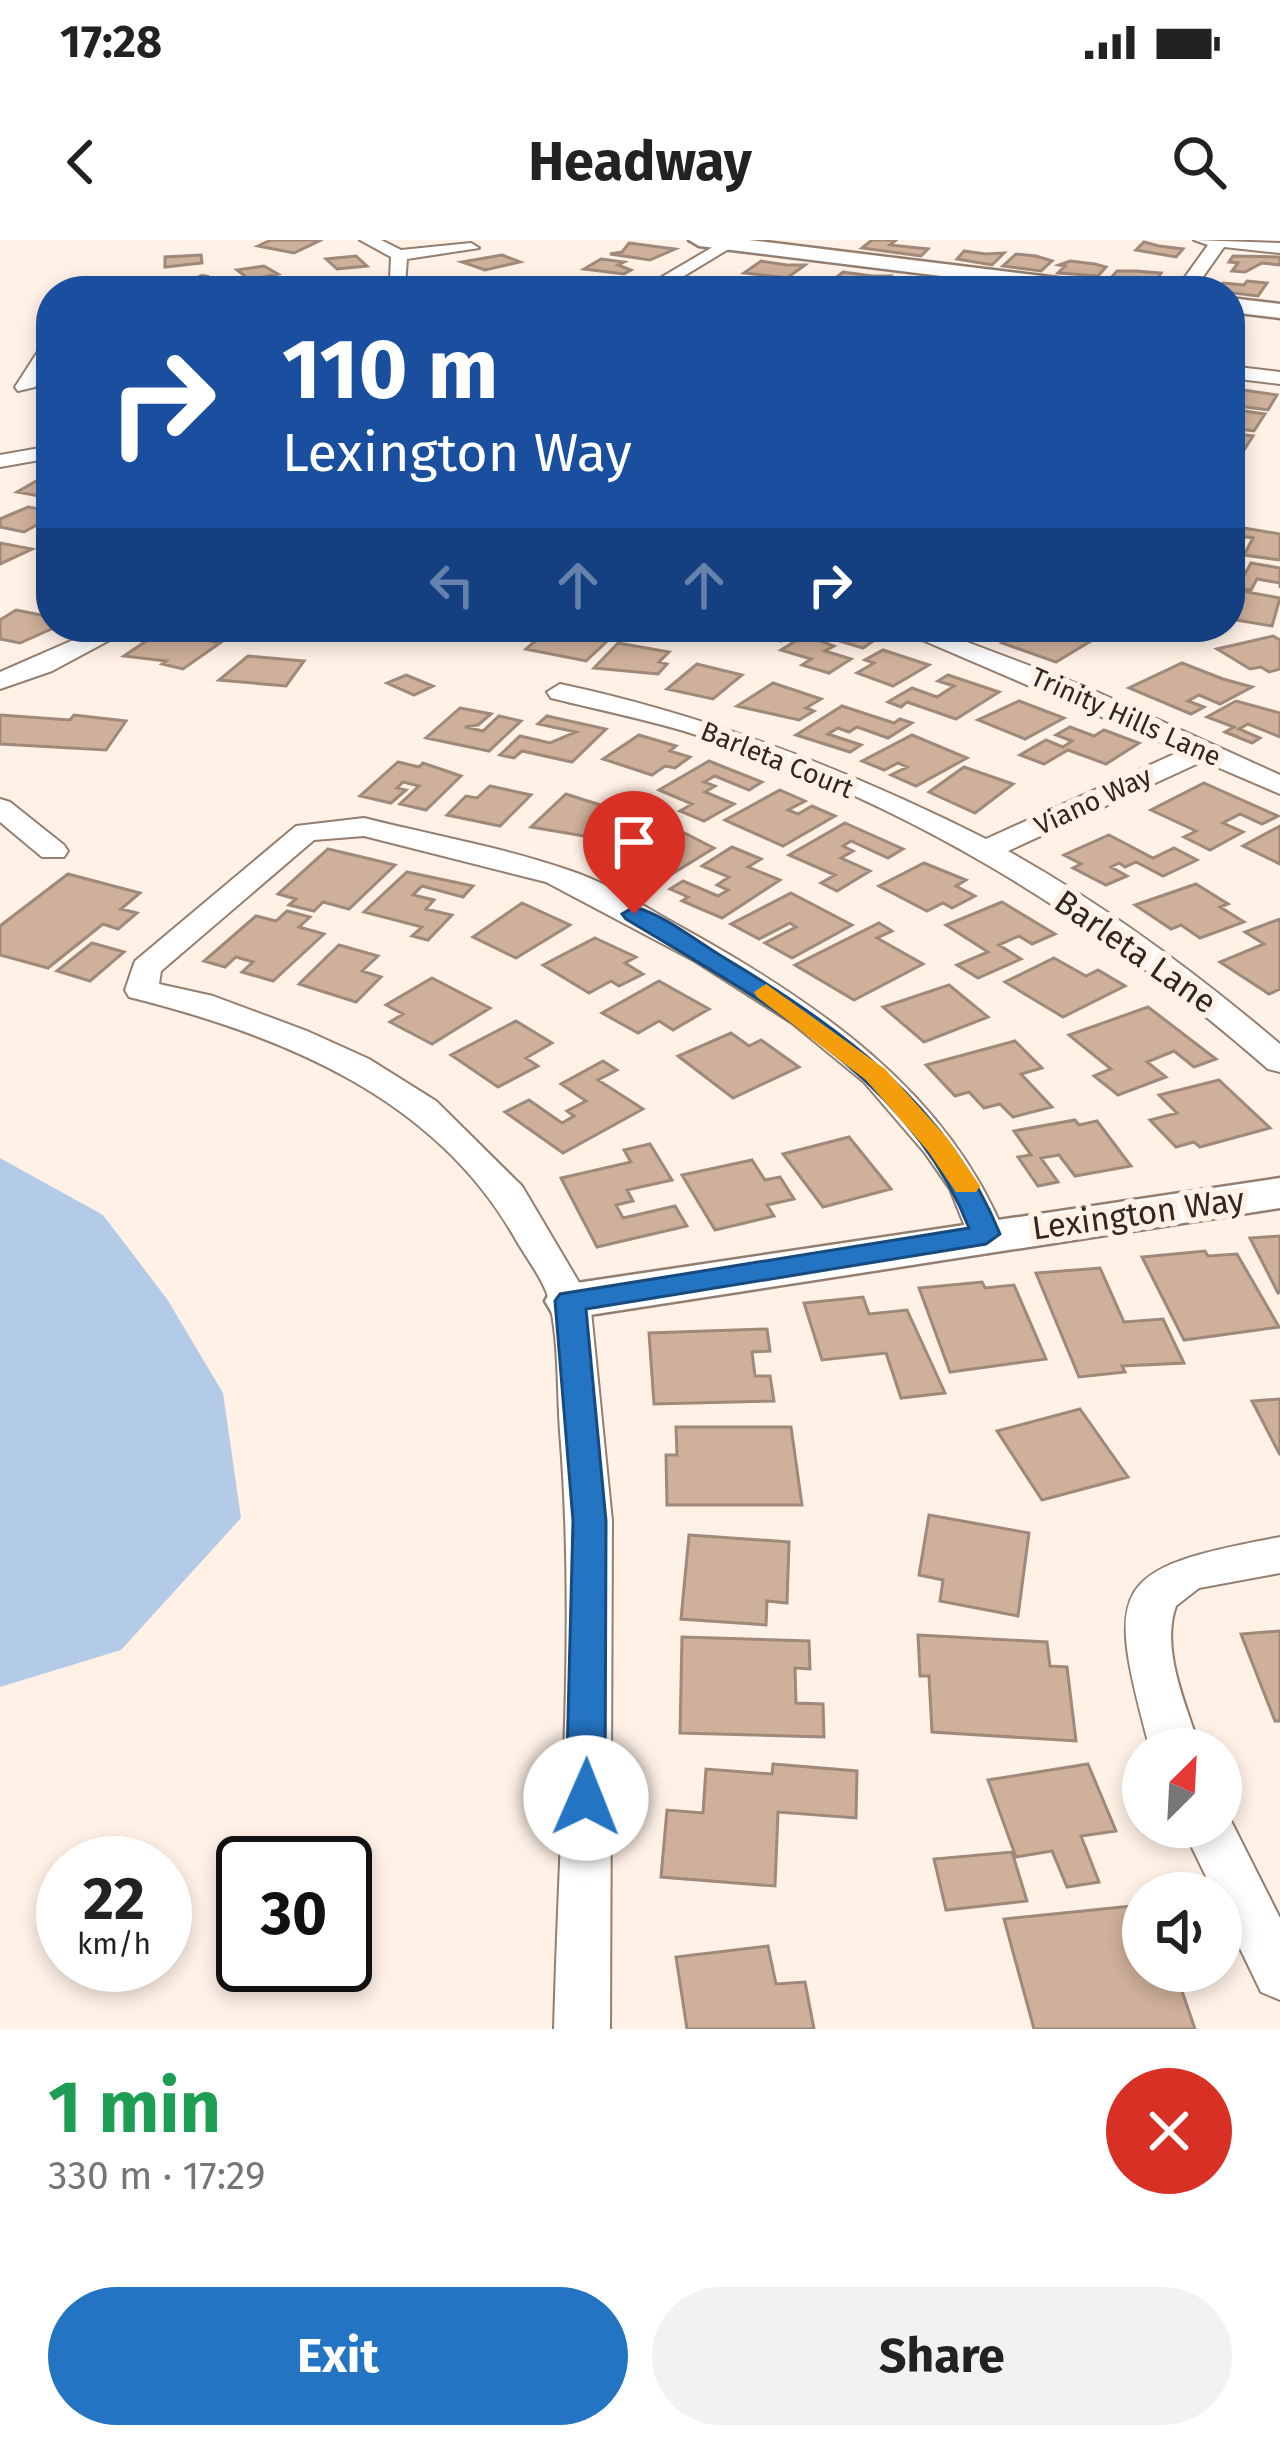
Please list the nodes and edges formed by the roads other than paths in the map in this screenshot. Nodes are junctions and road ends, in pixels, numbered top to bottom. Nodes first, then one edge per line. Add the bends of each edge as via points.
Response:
1 (368, 240) edge
2 (699, 240) edge
3 (1210, 241) edge
4 (729, 244) junction
5 (471, 248) dead end
6 (1280, 248) edge
7 (399, 255) junction
8 (399, 276) edge
9 (672, 276) edge
10 (992, 276) edge
11 (1192, 276) edge
12 (1245, 307) edge
13 (1280, 311) edge
14 (36, 370) edge
15 (1245, 374) edge
16 (1280, 378) edge
17 (25, 387) dead end
18 (36, 455) edge
19 (0, 461) edge
20 (92, 642) edge
21 (949, 642) edge
22 (0, 681) edge
23 (560, 692) dead end
24 (1203, 751) junction
25 (1280, 786) edge
26 (0, 808) edge
27 (53, 851) dead end
28 (984, 851) junction
29 (1280, 1062) edge
30 (1280, 1193) edge
31 (986, 1234) junction
32 (570, 1301) junction
33 (1280, 1555) edge
34 (1170, 1728) edge
35 (1218, 1848) edge
36 (1280, 1974) edge
37 (582, 2029) edge

1 - 7 street
2 - 4 street
3 - 6 street
3 - 11 street
4 - 9 street
4 - 10 street
5 - 7 street
7 - 8 street
12 - 13 street
14 - 17 street
15 - 16 street
18 - 19 street
20 - 22 street
21 - 24 street, Trinity Hills Lane
23 - 28 street, Barleta Court via 739,740
24 - 25 street, Trinity Hills Lane
24 - 28 street, Viano Way
26 - 27 street
28 - 29 street, Barleta Lane via 1100,919
30 - 31 street, Lexington Way
31 - 32 street, Lexington Way
31 - 32 street via 938,1145 876,1075 804,1016 706,954 557,876 364,827 305,832 146,968 141,990 295,1038 424,1109 509,1193
32 - 37 street via 590,1521
33 - 34 street via 1172,1580 1149,1601 1144,1625
35 - 36 street

